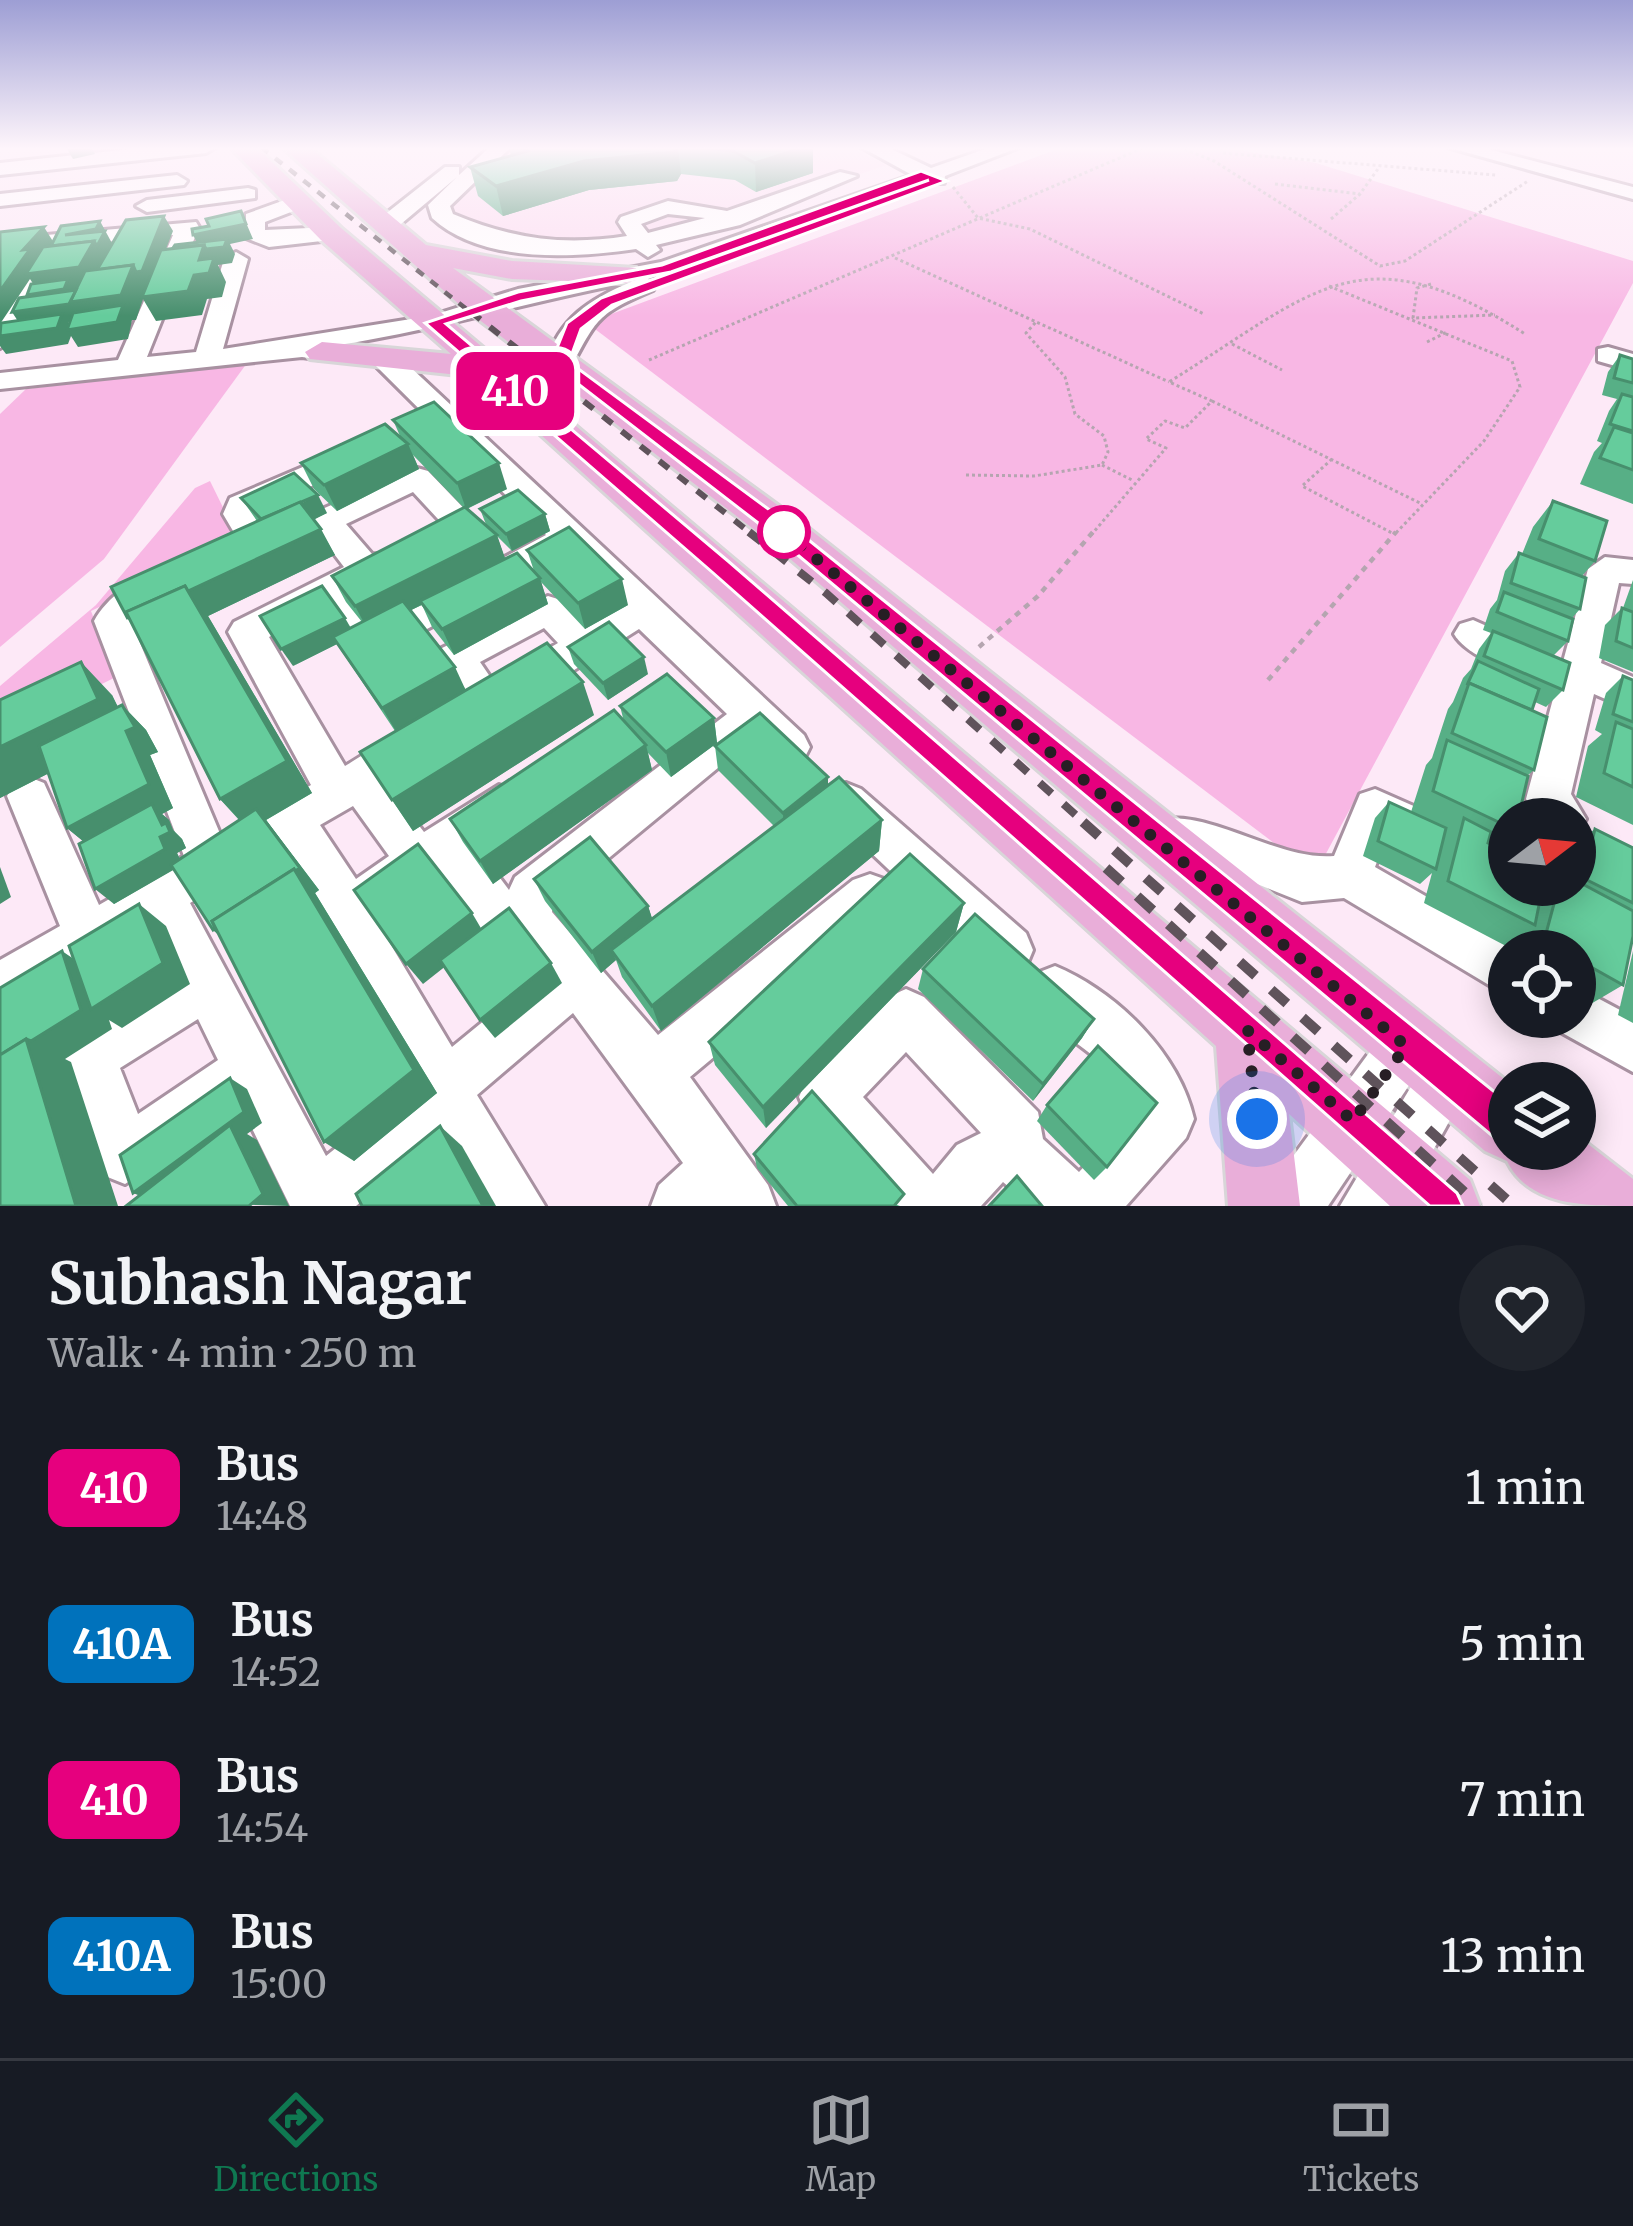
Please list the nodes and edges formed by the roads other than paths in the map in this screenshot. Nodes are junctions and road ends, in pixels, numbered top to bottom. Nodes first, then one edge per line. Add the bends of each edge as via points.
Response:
1 (166, 203) edge
2 (259, 203) edge
3 (362, 203) edge
4 (431, 203) edge
5 (441, 203) edge
6 (768, 203) edge
7 (848, 203) edge
8 (871, 203) edge
9 (290, 204) junction
10 (442, 214) junction
11 (726, 218) junction
12 (801, 221) junction
13 (0, 222) edge
14 (331, 234) junction
15 (401, 236) junction
16 (57, 239) junction
17 (639, 242) junction
18 (0, 245) edge
19 (236, 259) dead end
20 (666, 268) junction
21 (634, 280) junction
22 (391, 285) junction
23 (471, 330) junction
24 (1, 336) edge
25 (316, 347) junction
26 (382, 356) junction
27 (207, 359) junction
28 (560, 363) junction
29 (129, 367) junction
30 (0, 382) edge
31 (443, 416) junction
32 (524, 493) junction
33 (467, 521) junction
34 (569, 538) junction
35 (517, 567) junction
36 (366, 571) junction
37 (1633, 572) edge
38 (293, 580) dead end
39 (331, 589) junction
40 (642, 610) junction
41 (1615, 612) edge
42 (247, 634) junction
43 (1473, 634) dead end
44 (583, 646) junction
45 (699, 663) junction
46 (1578, 676) junction
47 (660, 690) edge
48 (1633, 695) edge
49 (488, 703) junction
50 (755, 715) junction
51 (523, 786) edge
52 (349, 787) junction
53 (29, 796) dead end
54 (1549, 798) edge
55 (292, 821) junction
56 (1151, 835) junction
57 (432, 851) junction
58 (1488, 860) edge
59 (911, 863) junction
60 (212, 869) junction
61 (1349, 877) junction
62 (162, 898) junction
63 (525, 906) junction
64 (350, 911) junction
65 (89, 938) junction
66 (1488, 960) edge
67 (577, 978) junction
68 (207, 984) junction
69 (0, 988) edge
70 (1596, 1024) edge
71 (1247, 1030) junction
72 (1633, 1046) edge
73 (1426, 1061) junction
74 (251, 1069) junction
75 (654, 1072) junction
76 (442, 1090) junction
77 (1488, 1110) edge
78 (1353, 1121) junction
79 (1000, 1153) junction
80 (1564, 1170) edge
81 (1381, 1183) edge
82 (716, 1193) edge
83 (320, 1203) edge
84 (516, 1206) edge
85 (922, 1206) edge
86 (944, 1206) edge
87 (1072, 1206) edge
88 (1087, 1206) edge
89 (1264, 1206) edge
90 (1293, 1206) edge
91 (1444, 1206) edge
92 (1609, 1206) edge

1 - 13 street
2 - 9 street
3 - 15 main road
4 - 15 street
5 - 10 street
6 - 11 street
7 - 12 street
8 - 21 street via 776,244
9 - 14 main road
9 - 14 street via 254,219 259,238
10 - 15 street
10 - 17 street via 476,236 518,248
11 - 12 street
11 - 17 street
12 - 20 street
14 - 22 main road
15 - 21 main road via 512,270
15 - 23 main road
16 - 18 street
16 - 24 street
16 - 29 street via 188,226
17 - 20 street
19 - 27 street
20 - 21 street
21 - 23 street
21 - 28 street via 587,313 563,342
22 - 23 main road
22 - 25 street via 378,314
23 - 25 street
23 - 26 main road
23 - 28 main road
23 - 71 main road
25 - 26 main road
25 - 27 street
26 - 31 street
27 - 29 street
28 - 56 main road via 782,530
29 - 30 street
31 - 32 street
31 - 60 street via 249,501 239,514 252,544 133,600 112,621
32 - 33 street
32 - 34 street
33 - 35 street
33 - 36 street
33 - 36 street via 417,478 325,520
34 - 35 street
34 - 40 street
35 - 39 street via 362,650
36 - 39 street
37 - 41 street via 1605,569
38 - 42 street via 231,612
39 - 42 street
40 - 44 street
40 - 45 street
41 - 46 street
42 - 52 street
43 - 46 street
44 - 49 street
44 - 49 street via 548,609 454,658
45 - 47 street
45 - 50 street
46 - 48 street
46 - 54 street via 1582,734
49 - 52 street
50 - 59 street
50 - 63 street via 531,893
51 - 57 street
52 - 55 street
52 - 57 street
53 - 65 street
55 - 60 street
55 - 64 street
56 - 61 street via 1216,847 1302,880
56 - 73 main road
57 - 63 street via 503,921
57 - 64 street
58 - 61 street via 1375,808
59 - 75 street
59 - 88 street via 1166,1098 1167,1119
60 - 62 street
61 - 66 street
62 - 65 street
62 - 68 street
63 - 67 street
64 - 76 street
65 - 69 street
67 - 75 street
67 - 76 street
68 - 74 street
68 - 74 street via 90,1057 125,1156
70 - 72 street
71 - 78 main road
71 - 89 main road
73 - 77 main road
73 - 78 street
73 - 81 street
74 - 83 street
75 - 82 street
76 - 83 street
76 - 84 street
78 - 81 main road
78 - 90 street
79 - 85 street via 1018,1132 906,1015 826,1096
79 - 86 street via 977,1165
79 - 87 street via 1022,1158
80 - 92 main road
81 - 91 main road

